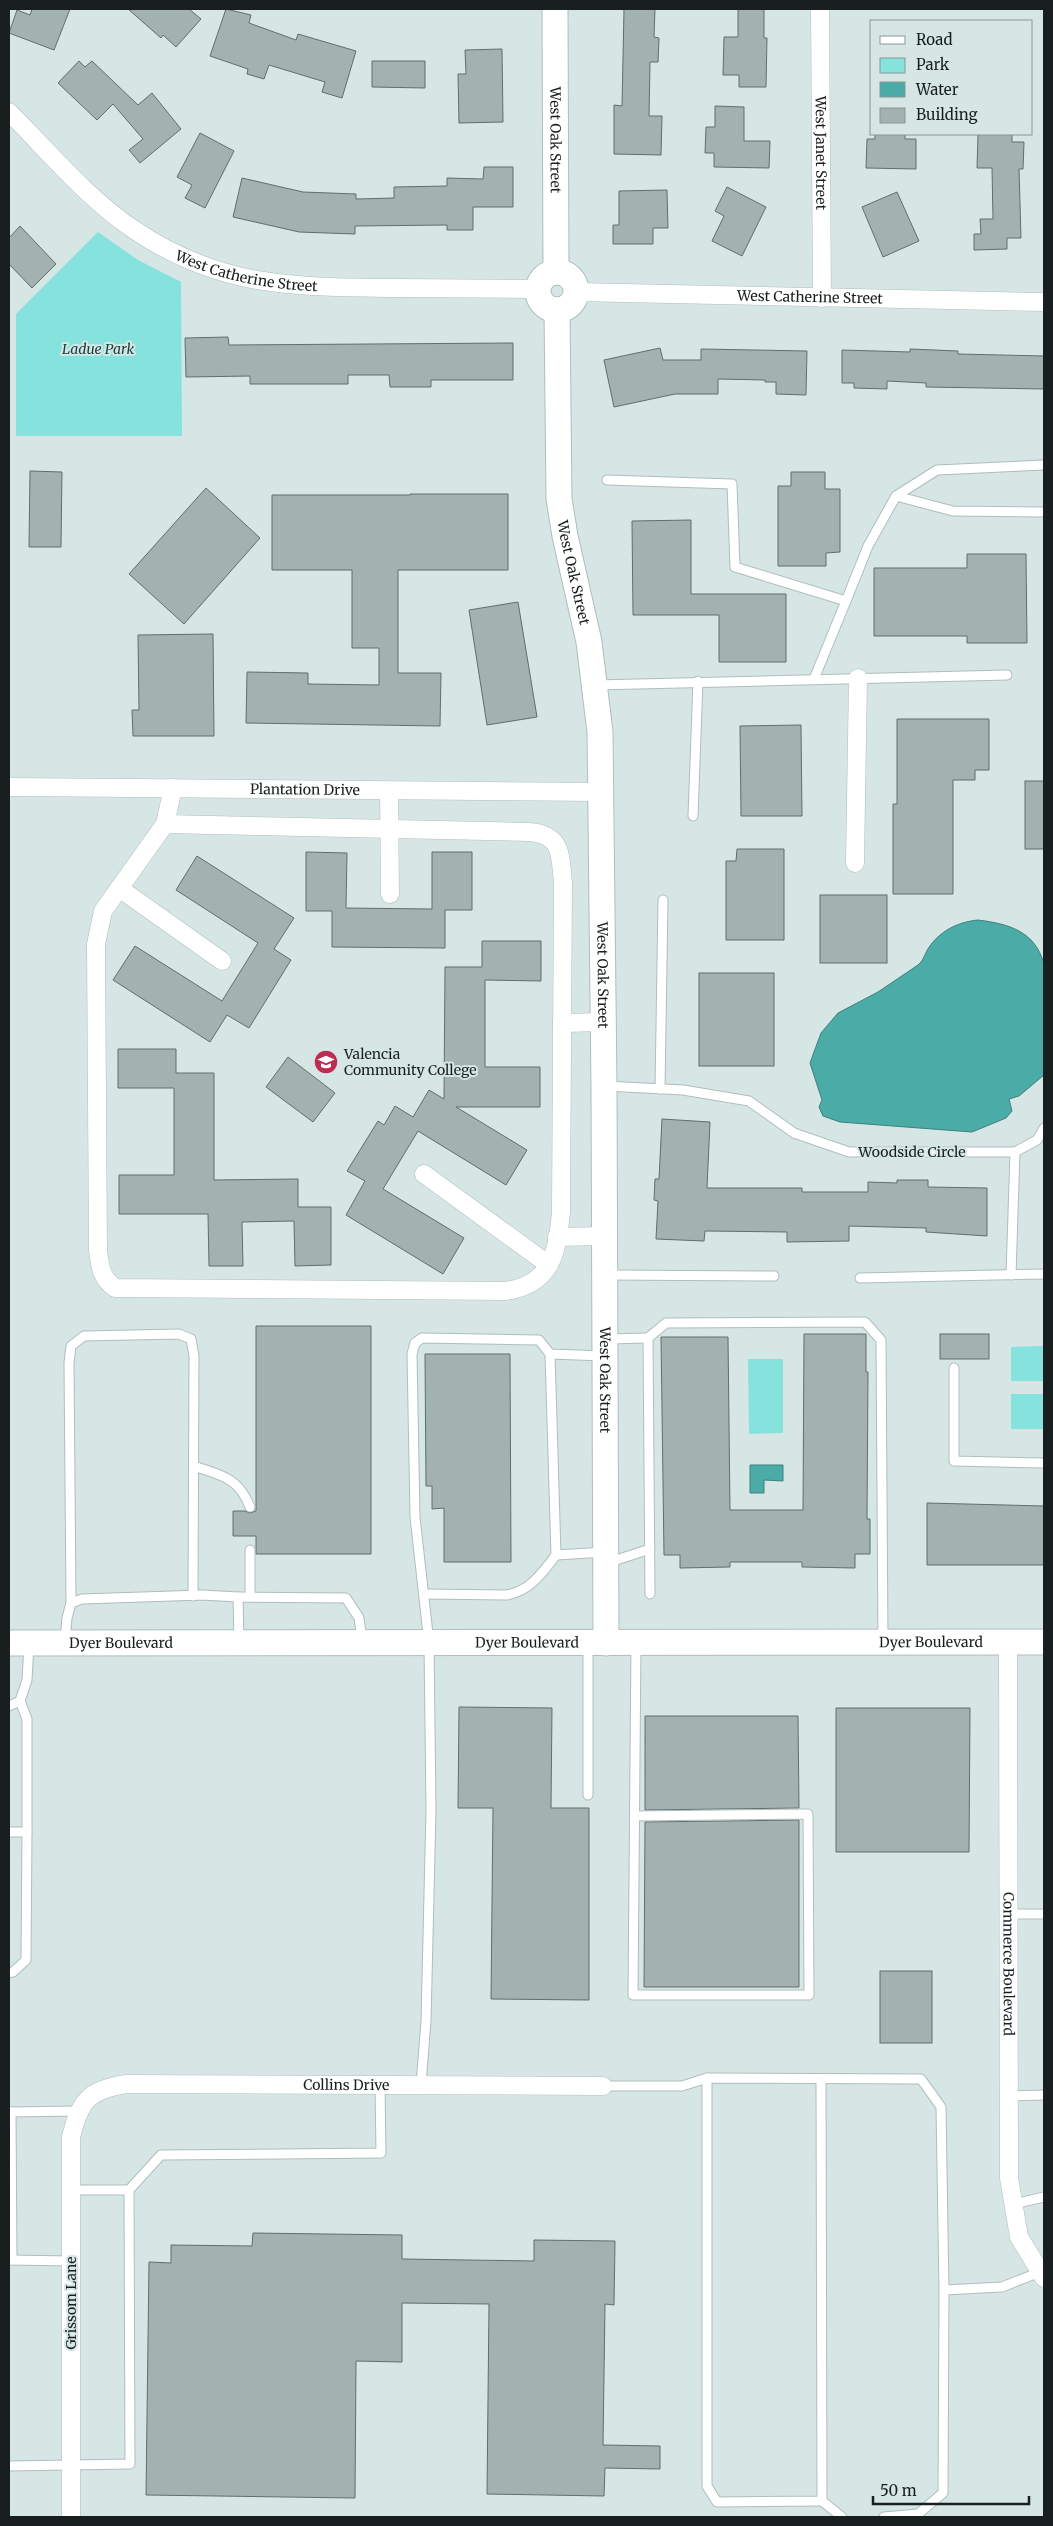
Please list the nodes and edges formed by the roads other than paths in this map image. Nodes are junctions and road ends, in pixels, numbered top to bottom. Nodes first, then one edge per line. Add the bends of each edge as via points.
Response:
1 (555, 9) edge
2 (820, 9) edge
3 (9, 112) edge
4 (556, 272) junction
5 (539, 289) junction
6 (576, 292) junction
7 (822, 298) junction
8 (1044, 302) edge
9 (557, 310) junction
10 (1044, 465) edge
11 (607, 480) dead end
12 (896, 496) junction
13 (1044, 512) edge
14 (846, 601) junction
15 (1008, 675) dead end
16 (858, 678) junction
17 (814, 679) junction
18 (698, 682) junction
19 (595, 686) junction
20 (9, 787) edge
21 (173, 788) junction
22 (389, 791) junction
23 (601, 792) junction
24 (693, 816) dead end
25 (165, 824) junction
26 (389, 829) junction
27 (855, 863) dead end
28 (119, 888) junction
29 (390, 894) dead end
30 (664, 900) dead end
31 (222, 961) dead end
32 (604, 1022) junction
33 (562, 1023) junction
34 (604, 1086) junction
35 (660, 1089) junction
36 (1044, 1128) edge
37 (1015, 1152) junction
38 (424, 1174) dead end
39 (604, 1236) junction
40 (558, 1238) junction
41 (549, 1265) junction
42 (1044, 1274) edge
43 (604, 1275) junction
44 (1011, 1275) junction
45 (774, 1276) dead end
46 (860, 1278) dead end
47 (648, 1338) junction
48 (604, 1347) junction
49 (550, 1354) junction
50 (954, 1368) dead end
51 (1044, 1462) edge
52 (194, 1466) junction
53 (250, 1506) dead end
54 (650, 1549) junction
55 (250, 1550) dead end
56 (556, 1555) junction
57 (606, 1558) junction
58 (424, 1594) junction
59 (650, 1594) dead end
60 (193, 1596) junction
61 (238, 1597) junction
62 (250, 1597) junction
63 (71, 1603) junction
64 (883, 1642) junction
65 (1008, 1642) junction
66 (1044, 1642) edge
67 (19, 1643) edge
68 (65, 1643) junction
69 (238, 1643) junction
70 (362, 1643) junction
71 (429, 1643) junction
72 (597, 1643) junction
73 (636, 1643) junction
74 (20, 1700) junction
75 (9, 1706) edge
76 (588, 1795) dead end
77 (635, 1816) junction
78 (9, 1832) edge
79 (27, 1832) junction
80 (1008, 1914) junction
81 (1044, 1914) edge
82 (9, 1973) edge
83 (707, 2078) junction
84 (821, 2079) junction
85 (380, 2085) junction
86 (421, 2085) junction
87 (603, 2086) joint
88 (91, 2095) joint
89 (1044, 2095) edge
90 (1008, 2096) junction
91 (77, 2111) junction
92 (10, 2112) edge
93 (71, 2190) junction
94 (129, 2190) junction
95 (1044, 2197) edge
96 (1013, 2204) junction
97 (10, 2260) edge
98 (71, 2261) junction
99 (1042, 2275) edge
100 (944, 2290) junction
101 (71, 2465) junction
102 (9, 2466) edge
103 (822, 2501) junction
104 (71, 2517) edge
105 (842, 2517) edge
106 (884, 2517) edge

1 - 4 street, West Oak Street
2 - 7 street, West Janet Street
3 - 5 street, West Catherine Street via 98,201 132,228 193,262 228,274 266,283 312,288
4 - 5 street via 542,279
4 - 6 street via 571,278
5 - 9 street via 543,304
6 - 7 street, West Catherine Street
6 - 9 street via 570,305
7 - 8 street, West Catherine Street
9 - 19 street, West Oak Street via 559,499
10 - 12 lane via 937,470
11 - 14 lane via 732,484 735,567
12 - 13 lane via 952,511
12 - 14 lane via 868,546
14 - 17 lane
15 - 16 lane
16 - 17 lane
16 - 27 street
17 - 18 lane
18 - 19 lane
18 - 24 lane
19 - 23 street, West Oak Street
20 - 21 street, Plantation Drive
21 - 22 street, Plantation Drive
21 - 25 street
22 - 23 street, Plantation Drive
22 - 26 street
23 - 32 street, West Oak Street
25 - 26 street
25 - 28 street
26 - 29 street
26 - 33 street via 544,832 551,838 560,850 563,884
28 - 31 street
28 - 41 street via 103,911 96,944 98,1250 106,1282 115,1288 506,1291 536,1282
30 - 35 lane
32 - 33 street
32 - 34 street, West Oak Street
33 - 40 street via 561,1212
34 - 35 lane, Woodside Circle
34 - 39 street, West Oak Street
35 - 37 lane, Woodside Circle via 749,1101 794,1133 849,1152
36 - 37 lane, Woodside Circle via 1037,1140
37 - 44 lane
38 - 41 street
39 - 40 street
39 - 43 street, West Oak Street
40 - 41 street
42 - 44 lane
43 - 45 lane
43 - 48 street, West Oak Street
44 - 46 lane
47 - 48 lane
47 - 54 lane
47 - 64 lane via 666,1323 865,1322 881,1340
48 - 49 lane
48 - 57 street, West Oak Street
49 - 56 lane
49 - 58 lane via 539,1340 422,1338 415,1343 412,1354 415,1517
50 - 51 lane via 954,1461
52 - 53 lane via 224,1476 243,1489
52 - 60 lane
52 - 63 lane via 194,1356 191,1339 179,1334 84,1336 71,1346
54 - 57 lane
54 - 59 lane
55 - 62 lane
56 - 57 lane
56 - 58 lane via 534,1582 518,1593
57 - 72 street, West Oak Street
58 - 71 lane
60 - 61 lane
60 - 63 lane via 82,1599
61 - 62 lane
61 - 69 lane
62 - 70 lane via 346,1598 359,1618
63 - 68 lane via 66,1618
64 - 65 street, Dyer Boulevard
64 - 73 street, Dyer Boulevard
65 - 66 street, Dyer Boulevard
65 - 80 street, Commerce Boulevard
67 - 68 street, Dyer Boulevard
67 - 74 lane via 27,1680
68 - 69 street, Dyer Boulevard
69 - 70 street, Dyer Boulevard
70 - 71 street, Dyer Boulevard
71 - 72 street, Dyer Boulevard
71 - 86 lane via 431,1810 426,2021
72 - 73 street, Dyer Boulevard
72 - 76 lane
73 - 77 lane
74 - 75 lane
74 - 79 lane via 27,1719
77 - 77 lane via 633,1995 809,1995 808,1814
78 - 79 lane
79 - 82 lane via 26,1960
80 - 81 lane
80 - 90 street, Commerce Boulevard
83 - 84 lane
83 - 87 lane via 682,2086
83 - 103 lane via 706,2486 717,2502
84 - 100 lane via 921,2079 941,2107
84 - 103 lane
85 - 86 street, Collins Drive
85 - 88 street, Collins Drive via 126,2084 106,2087
85 - 94 lane via 381,2153 161,2155
86 - 87 street, Collins Drive
88 - 91 street, Grissom Lane
89 - 90 lane
90 - 96 street, Commerce Boulevard via 1009,2178
91 - 92 lane
91 - 93 street, Grissom Lane via 71,2137
92 - 97 lane
93 - 94 lane
93 - 98 street, Grissom Lane
94 - 101 lane via 130,2464
95 - 96 lane
96 - 99 street, Commerce Boulevard via 1019,2238
97 - 98 lane
98 - 101 street, Grissom Lane
99 - 100 lane via 1002,2287
100 - 106 lane via 943,2493 918,2514
101 - 102 lane
101 - 104 street, Grissom Lane
103 - 105 lane

